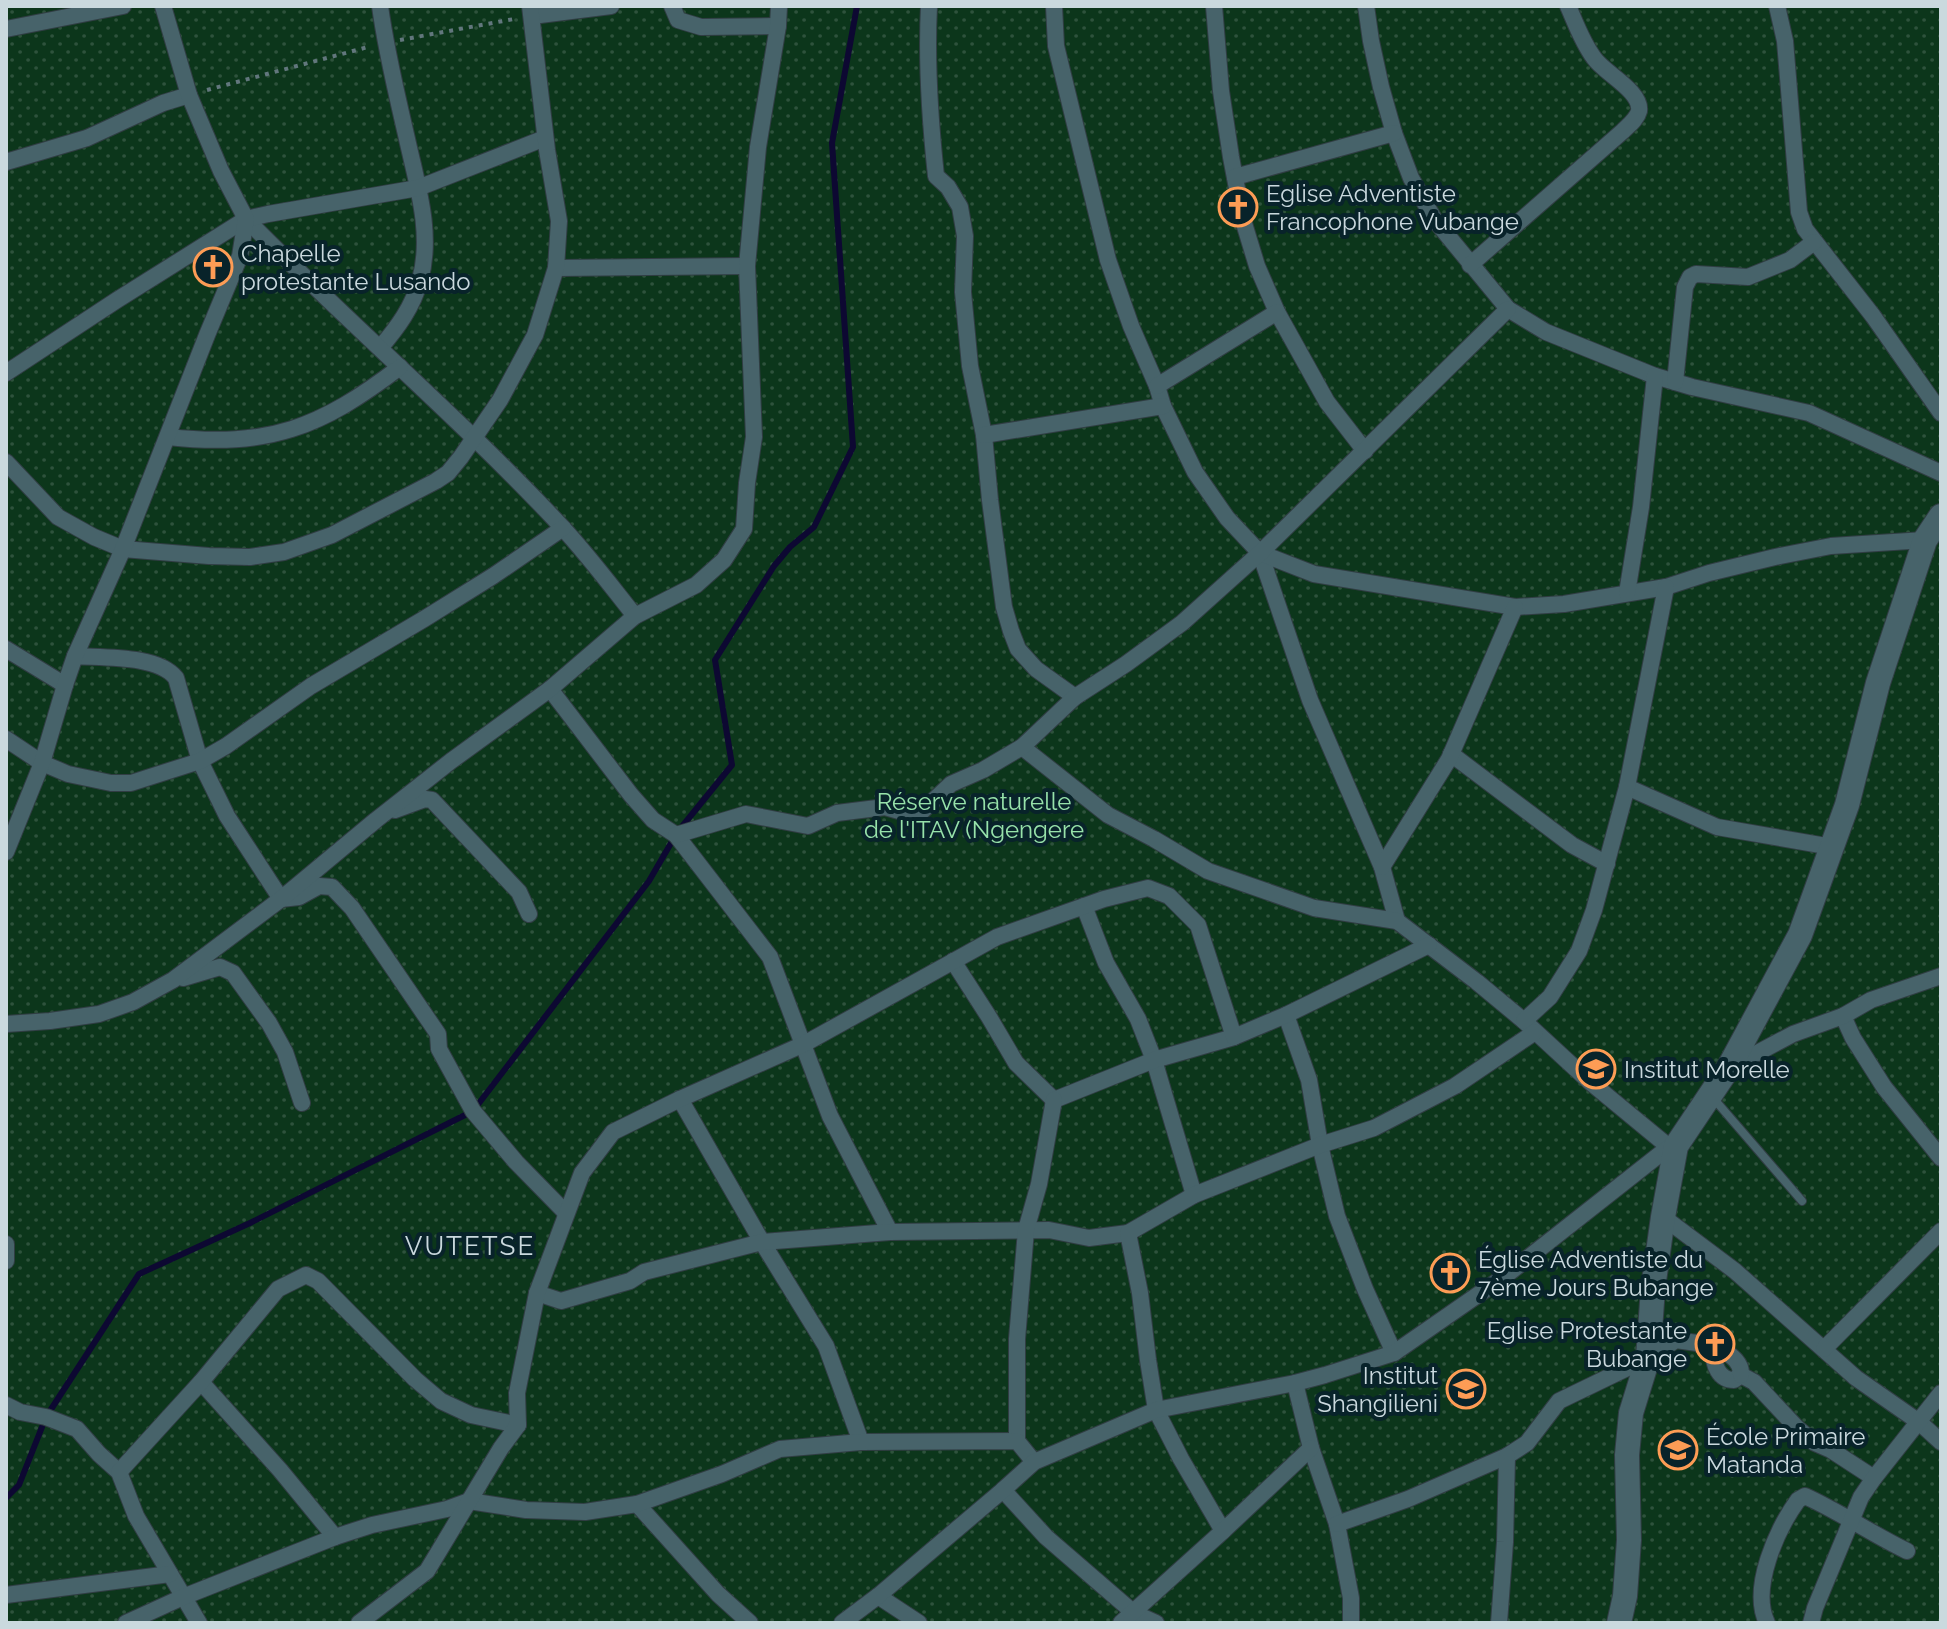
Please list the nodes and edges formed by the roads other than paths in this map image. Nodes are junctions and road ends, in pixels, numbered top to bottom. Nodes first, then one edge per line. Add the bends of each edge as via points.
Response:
1 (123, 6) edge
2 (163, 6) edge
3 (380, 6) edge
4 (611, 6) edge
5 (672, 6) edge
6 (779, 6) edge
7 (929, 6) edge
8 (1054, 6) edge
9 (1214, 6) edge
10 (1366, 6) edge
11 (1568, 6) edge
12 (1777, 6) edge
13 (531, 11) edge
14 (778, 26) junction
15 (6, 29) edge
16 (189, 95) junction
17 (1394, 133) junction
18 (545, 138) junction
19 (6, 162) edge
20 (1235, 177) junction
21 (418, 188) junction
22 (246, 219) junction
23 (1814, 242) junction
24 (1470, 265) junction
25 (747, 266) junction
26 (556, 268) junction
27 (1508, 309) junction
28 (1277, 312) junction
29 (380, 348) junction
30 (400, 367) junction
31 (6, 373) edge
32 (1655, 376) junction
33 (1675, 382) junction
34 (1157, 386) junction
35 (1163, 406) junction
36 (1941, 413) edge
37 (984, 435) junction
38 (168, 437) junction
39 (474, 439) junction
40 (1365, 451) junction
41 (6, 462) edge
42 (1941, 473) edge
43 (1941, 516) edge
44 (563, 528) junction
45 (1925, 540) junction
46 (123, 549) junction
47 (1260, 553) junction
48 (1666, 587) junction
49 (1627, 593) junction
50 (1515, 607) junction
51 (635, 616) junction
52 (6, 649) edge
53 (75, 656) junction
54 (65, 685) junction
55 (550, 689) junction
56 (1075, 697) junction
57 (6, 739) edge
58 (1022, 747) junction
59 (1451, 754) junction
60 (200, 761) junction
61 (42, 763) junction
62 (1627, 787) junction
63 (386, 812) junction
64 (676, 835) junction
65 (1832, 847) junction
66 (6, 852) edge
67 (1607, 864) junction
68 (1382, 867) junction
69 (281, 899) junction
70 (1084, 906) junction
71 (529, 914) dead end
72 (1397, 921) junction
73 (1429, 945) junction
74 (953, 961) junction
75 (1941, 976) edge
76 (173, 980) junction
77 (1286, 1015) junction
78 (1843, 1016) junction
79 (6, 1024) edge
80 (1529, 1026) junction
81 (1234, 1037) junction
82 (804, 1044) junction
83 (1154, 1060) junction
84 (1729, 1067) junction
85 (1710, 1095) junction
86 (680, 1099) junction
87 (1054, 1100) junction
88 (302, 1103) dead end
89 (1320, 1145) junction
90 (1672, 1146) junction
91 (1941, 1158) edge
92 (1194, 1195) junction
93 (1802, 1201) dead end
94 (566, 1213) junction
95 (1663, 1217) junction
96 (1026, 1230) junction
97 (1941, 1231) edge
98 (890, 1232) junction
99 (1128, 1233) junction
100 (762, 1242) junction
101 (6, 1244) edge
102 (6, 1261) edge
103 (537, 1293) junction
104 (1824, 1349) junction
105 (1394, 1353) junction
106 (1648, 1358) junction
107 (201, 1382) junction
108 (1295, 1383) junction
109 (1941, 1393) edge
110 (6, 1405) edge
111 (1156, 1410) junction
112 (1919, 1422) junction
113 (518, 1425) junction
114 (1017, 1441) junction
115 (861, 1442) junction
116 (1941, 1442) edge
117 (1311, 1448) junction
118 (1507, 1456) junction
119 (1034, 1462) junction
120 (119, 1472) junction
121 (1874, 1478) junction
122 (1003, 1490) junction
123 (469, 1501) junction
124 (637, 1504) junction
125 (1851, 1521) junction
126 (1337, 1524) junction
127 (1223, 1531) junction
128 (335, 1537) junction
129 (1907, 1551) dead end
130 (170, 1574) junction
131 (6, 1595) edge
132 (878, 1596) junction
133 (183, 1597) junction
134 (1127, 1618) edge
135 (126, 1623) edge
136 (199, 1623) edge
137 (359, 1623) edge
138 (750, 1623) edge
139 (842, 1623) edge
140 (919, 1623) edge
141 (1156, 1623) edge
142 (1351, 1623) edge
143 (1499, 1623) edge
144 (1619, 1623) edge
145 (1767, 1623) edge
146 (1811, 1623) edge

1 - 15 street
2 - 16 street
3 - 21 street
4 - 13 street
5 - 14 street via 678,20 701,27
6 - 14 street
7 - 37 street via 929,109 936,176 960,207 970,366
8 - 34 street via 1056,46 1108,260
9 - 20 street
10 - 17 street
11 - 24 street via 1596,62 1632,92 1638,113
12 - 23 street via 1785,41 1799,212
13 - 18 street
14 - 25 street via 758,147
16 - 19 street via 87,138
16 - 22 street
17 - 20 street
17 - 24 street via 1434,219
18 - 21 street
18 - 26 street via 559,221
20 - 28 street via 1257,266
21 - 22 street
21 - 29 street via 426,241 420,280 403,319
22 - 29 street
22 - 31 street
22 - 38 street via 240,256
23 - 33 street via 1790,260 1748,277 1690,277
23 - 36 street
24 - 27 street
25 - 26 street
25 - 51 street via 754,437 744,529 724,560 696,585
26 - 39 street via 535,335
27 - 32 street via 1546,332
27 - 40 street
28 - 34 street
28 - 40 street via 1327,402
29 - 30 street
30 - 38 street via 339,409 297,429 238,440
30 - 39 street
32 - 33 street
32 - 49 street
33 - 42 street via 1809,413
34 - 35 street
35 - 37 street
35 - 47 street via 1195,472
37 - 56 street via 1011,631 1018,649 1036,669
38 - 46 street
39 - 44 street
39 - 46 street via 436,481 332,535 284,552 250,557
40 - 47 street
41 - 46 street via 58,517
43 - 45 street
44 - 51 street
44 - 60 street
45 - 48 street via 1831,546
45 - 65 street
46 - 53 street
47 - 50 street via 1314,574
47 - 56 street via 1182,623
47 - 68 street via 1310,700
48 - 49 street
48 - 62 street
49 - 50 street
50 - 59 street
51 - 55 street
52 - 54 street
53 - 54 street
53 - 60 street via 124,659 170,671
54 - 61 street
55 - 63 street
55 - 64 street via 631,795 653,820
56 - 58 street
57 - 61 street
58 - 64 street via 951,784 917,816 885,807 837,813 808,826 746,814
58 - 72 street via 1108,815 1208,871 1314,908
59 - 67 street via 1572,845
59 - 68 street
60 - 61 street via 131,783 68,774
60 - 69 street via 227,816
61 - 66 street
62 - 65 street via 1717,827
62 - 67 street
63 - 69 street
63 - 71 street via 432,800 519,892
64 - 82 street via 770,957
65 - 84 street via 1800,935
67 - 80 street via 1579,951
68 - 72 street
69 - 76 street
69 - 94 street via 332,887 352,908 438,1034 439,1049 473,1111
70 - 74 street via 997,937
70 - 81 street via 1148,888 1169,896 1198,925
70 - 83 street
72 - 73 street
73 - 77 street
73 - 80 street
74 - 82 street
74 - 87 street via 1016,1063
75 - 78 street via 1871,1000
76 - 79 street via 99,1014
76 - 88 street via 220,967 233,973 285,1052
77 - 81 street
77 - 89 street via 1309,1080
78 - 84 street
78 - 91 street via 1884,1087
80 - 89 street via 1455,1086 1374,1128
80 - 90 street
81 - 83 street
82 - 86 street
82 - 98 street via 830,1116
83 - 87 street
83 - 92 street
84 - 85 street
85 - 90 street
85 - 93 lane
86 - 94 street via 613,1132 582,1173
86 - 100 street
87 - 96 street
89 - 92 street
89 - 105 street via 1337,1216
90 - 95 street
90 - 105 street via 1505,1276
92 - 99 street
94 - 103 street
95 - 104 street
95 - 106 street
96 - 98 street
96 - 99 street via 1089,1238
96 - 114 street via 1017,1339
97 - 104 street
98 - 100 street
99 - 111 street
100 - 103 street via 644,1272 561,1301
100 - 115 street via 826,1346
101 - 102 street
103 - 113 street via 517,1393
104 - 112 street
105 - 108 street
106 - 118 street via 1559,1401 1527,1443
106 - 121 street via 1676,1340 1723,1350 1734,1358 1741,1375 1797,1428
106 - 144 street via 1631,1413 1629,1540
107 - 113 street via 278,1289 306,1275 441,1401 471,1415
107 - 120 street
107 - 128 street
108 - 111 street
108 - 117 street
109 - 112 street
110 - 120 street via 77,1429
111 - 119 street
111 - 127 street
112 - 116 street
112 - 121 street
113 - 123 street
114 - 115 street
114 - 119 street
115 - 124 street via 780,1449
117 - 126 street
117 - 127 street
118 - 126 street
118 - 143 street
119 - 122 street
120 - 130 street via 136,1516
121 - 125 street
122 - 132 street
122 - 134 street
123 - 124 street via 585,1512
123 - 128 street
123 - 137 street via 427,1571
124 - 138 street
125 - 129 street
125 - 145 street via 1805,1496 1798,1500 1769,1554 1762,1587
125 - 146 street
126 - 142 street
127 - 134 street
128 - 133 street
130 - 131 street
130 - 133 street
132 - 139 street
132 - 140 street
133 - 135 street
133 - 136 street
134 - 141 street

